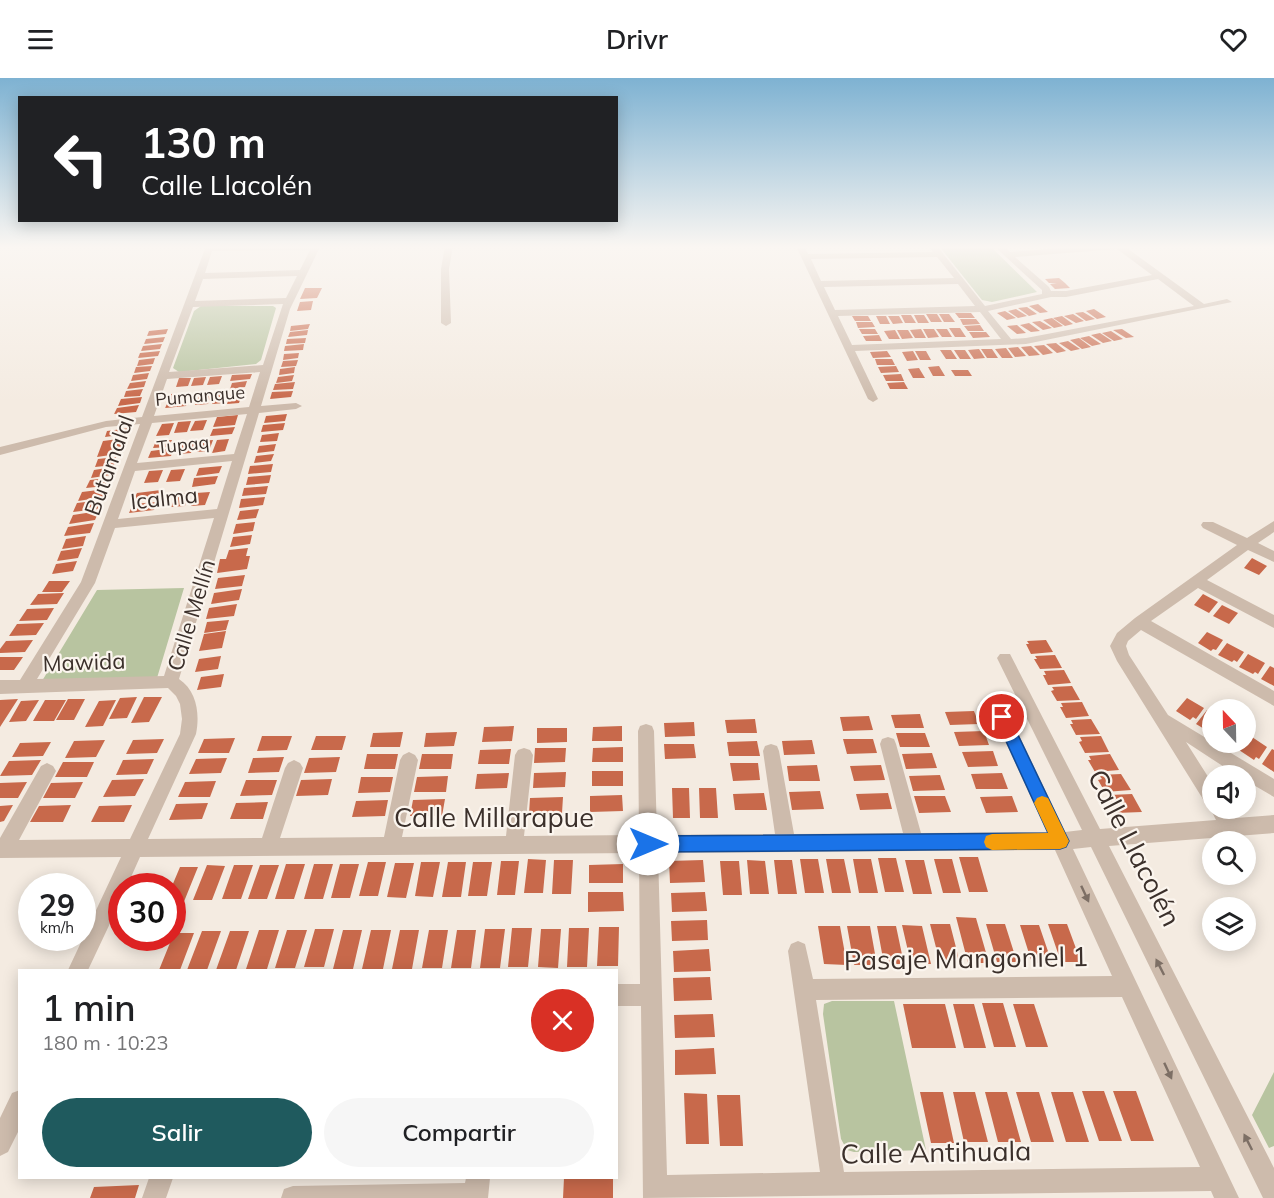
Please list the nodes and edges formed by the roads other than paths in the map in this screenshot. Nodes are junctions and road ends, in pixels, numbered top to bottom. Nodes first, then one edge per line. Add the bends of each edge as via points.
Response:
1 (191, 298) edge
2 (289, 298) edge
3 (446, 298) edge
4 (825, 298) edge
5 (974, 298) edge
6 (1041, 298) edge
7 (1190, 298) edge
8 (288, 301) junction
9 (1227, 302) dead end
10 (189, 304) junction
11 (1202, 307) junction
12 (982, 309) junction
13 (832, 314) junction
14 (446, 323) dead end
15 (1009, 343) junction
16 (849, 348) junction
17 (267, 368) junction
18 (163, 376) junction
19 (873, 399) dead end
20 (296, 406) dead end
21 (254, 410) junction
22 (147, 419) junction
23 (0, 451) edge
24 (240, 457) junction
25 (129, 468) junction
26 (223, 513) junction
27 (109, 524) junction
28 (1208, 525) dead end
29 (1274, 525) edge
30 (1248, 544) junction
31 (1274, 557) edge
32 (1197, 581) junction
33 (1140, 622) junction
34 (1274, 622) edge
35 (1005, 658) dead end
36 (170, 682) junction
37 (0, 687) edge
38 (24, 687) junction
39 (1274, 699) edge
40 (1002, 717) dead end
41 (1161, 718) junction
42 (646, 731) dead end
43 (888, 744) dead end
44 (771, 751) dead end
45 (524, 755) dead end
46 (409, 760) dead end
47 (294, 768) dead end
48 (47, 771) dead end
49 (1202, 782) edge
50 (1274, 789) edge
51 (1226, 819) edge
52 (1274, 824) edge
53 (1232, 829) junction
54 (1096, 838) junction
55 (1060, 841) junction
56 (914, 842) junction
57 (786, 843) junction
58 (648, 844) junction
59 (514, 845) junction
60 (391, 846) junction
61 (268, 847) junction
62 (134, 848) junction
63 (2, 849) edge
64 (798, 951) dead end
65 (78, 969) edge
66 (1128, 986) junction
67 (804, 990) junction
68 (618, 995) edge
69 (651, 995) junction
70 (18, 1105) edge
71 (0, 1144) edge
72 (1267, 1164) edge
73 (162, 1179) edge
74 (834, 1185) junction
75 (1223, 1188) edge
76 (477, 1190) edge
77 (655, 1192) edge
78 (1274, 1194) edge
79 (154, 1198) edge
80 (293, 1198) edge

1 - 10 street, Butamalal
2 - 8 street, Calle Mellín
3 - 14 street
4 - 13 street
5 - 12 street
6 - 12 street
7 - 11 street
8 - 10 street
8 - 17 street, Calle Mellín
9 - 11 street
10 - 18 street, Butamalal
11 - 15 street
12 - 13 street
12 - 15 street
13 - 16 street
15 - 16 street
16 - 19 street
17 - 18 street
17 - 21 street, Calle Mellín
18 - 22 street, Butamalal
20 - 21 street, Pumanque
21 - 22 street, Pumanque
21 - 24 street, Calle Mellín
22 - 23 street, Pumanque via 106,424
22 - 25 street, Butamalal
24 - 25 street, Tupaq
24 - 26 street, Calle Mellín
25 - 27 street, Butamalal
26 - 27 street, Icalma
26 - 36 street, Calle Mellín
27 - 38 street, Butamalal via 88,583
28 - 30 street
29 - 30 street
30 - 31 street
30 - 32 street
32 - 33 street
32 - 34 street
33 - 39 street
33 - 41 street via 1119,641 1119,651
35 - 54 street, Calle Llacolén
36 - 38 street, Mawida
36 - 62 street, Calle Mellín via 179,687 190,708 190,727
37 - 38 street, Mawida
40 - 55 street
41 - 49 street
41 - 50 street
42 - 58 street
43 - 56 street
44 - 57 street
45 - 59 street
46 - 60 street
47 - 61 street
48 - 63 street
51 - 53 street
52 - 53 street, Calle Millarapue
53 - 54 street, Calle Millarapue
54 - 55 street, Calle Millarapue
72 -> 54 street, Calle Llacolén
55 - 56 street, Calle Millarapue
55 -> 66 street
56 - 57 street, Calle Millarapue
57 - 58 street, Calle Millarapue
58 - 59 street, Calle Millarapue
58 - 69 street
59 - 60 street, Calle Millarapue
60 - 61 street, Calle Millarapue
61 - 62 street, Calle Millarapue
62 - 63 street, Calle Millarapue
62 - 65 street, Calle Mellín
64 - 67 street
66 - 67 street, Pasaje Mangoniel 1
66 -> 75 street
67 - 74 street
68 - 69 street
69 - 77 street
70 - 71 street
72 - 78 street, Calle Llacolén
73 - 79 street
74 - 75 street, Calle Antihuala
74 - 77 street, Calle Antihuala
76 - 80 street

